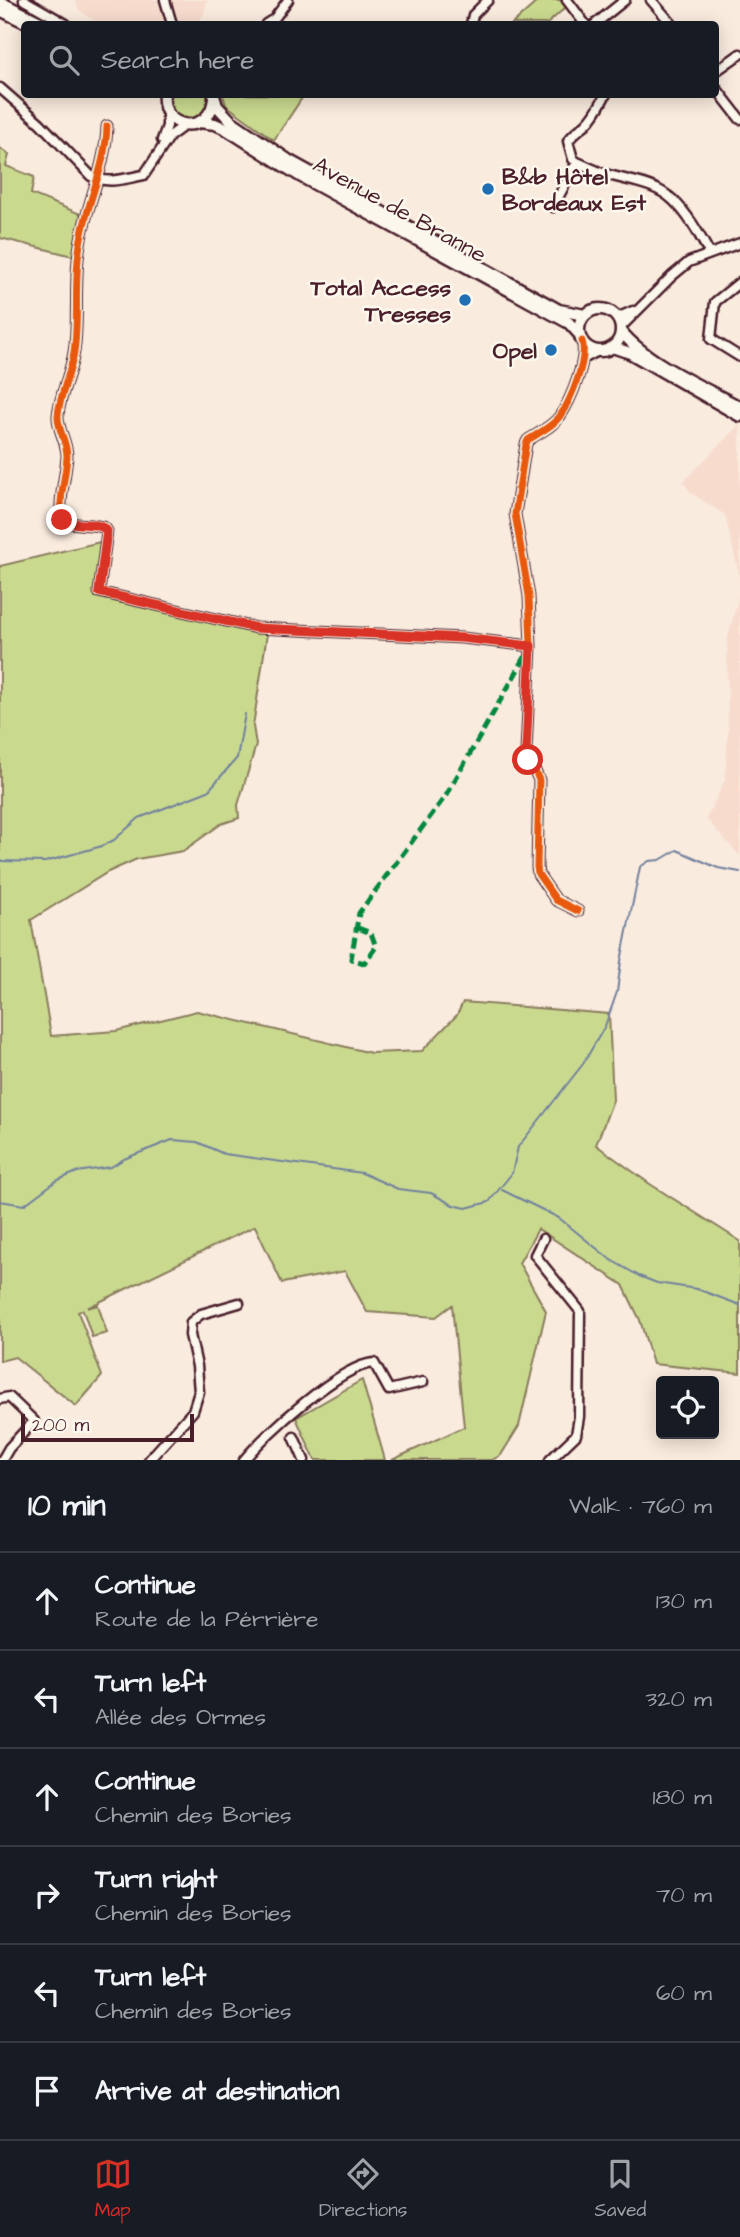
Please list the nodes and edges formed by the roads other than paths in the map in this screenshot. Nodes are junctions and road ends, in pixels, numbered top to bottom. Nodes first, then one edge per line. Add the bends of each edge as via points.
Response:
1 (24, 0) edge
2 (164, 0) edge
3 (288, 0) edge
4 (488, 0) edge
5 (567, 0) edge
6 (625, 0) edge
7 (651, 0) edge
8 (666, 0) edge
9 (0, 2) edge
10 (0, 10) edge
11 (661, 12) junction
12 (23, 21) edge
13 (38, 21) edge
14 (61, 21) edge
15 (171, 21) edge
16 (271, 21) edge
17 (472, 21) edge
18 (583, 21) edge
19 (599, 21) edge
20 (668, 21) edge
21 (740, 54) edge
22 (719, 69) edge
23 (0, 88) edge
24 (719, 92) edge
25 (158, 98) edge
26 (164, 98) edge
27 (213, 98) edge
28 (214, 98) edge
29 (604, 98) edge
30 (165, 110) junction
31 (739, 116) edge
32 (199, 122) junction
33 (185, 125) junction
34 (107, 126) dead end
35 (577, 162) junction
36 (131, 178) junction
37 (98, 180) junction
38 (554, 206) dead end
39 (740, 243) edge
40 (710, 254) junction
41 (740, 282) edge
42 (585, 315) junction
43 (620, 325) junction
44 (581, 337) junction
45 (612, 347) junction
46 (598, 351) junction
47 (740, 357) edge
48 (583, 359) junction
49 (740, 407) edge
50 (740, 416) edge
51 (531, 646) junction
52 (578, 911) dead end
53 (543, 1238) dead end
54 (239, 1303) dead end
55 (423, 1382) dead end
56 (0, 1399) edge
57 (294, 1437) dead end
58 (3, 1460) edge
59 (149, 1460) edge
60 (244, 1460) edge
61 (304, 1460) edge
62 (550, 1460) edge

1 - 14 street
2 - 15 street
3 - 16 street
4 - 17 street
5 - 18 street
6 - 19 street
7 - 11 street
8 - 11 street
9 - 13 main road
10 - 12 main road
11 - 20 street
21 - 22 street
23 - 37 street
24 - 31 street
25 - 30 main road
26 - 30 main road
27 - 32 main road via 211,112
28 - 42 main road, Avenue de Branne via 230,121 288,160 559,310
29 - 35 street via 568,141
30 - 33 main road
30 - 36 street via 165,134 144,168
32 - 33 main road
32 - 44 main road, Avenue de Branne via 215,124 300,176 569,323
33 - 36 street via 170,136 144,175
34 - 37 street
35 - 38 street
35 - 40 street via 662,191 687,216
36 - 37 street
37 - 51 street via 79,250 74,353 58,412 67,454 62,520 99,525 107,531 99,592 256,628
39 - 40 street
40 - 43 street via 672,275
41 - 47 street via 715,302 711,339
42 - 43 main road via 598,309 612,313
42 - 44 main road
43 - 45 main road
43 - 49 main road via 628,341 647,355
44 - 46 main road
44 - 48 street
45 - 46 main road
45 - 50 main road
46 - 48 street
48 - 51 street via 559,418 526,444 515,514 529,596
51 - 52 street via 526,751 539,780 538,874 556,900
53 - 62 street via 535,1255 580,1311 576,1435
54 - 59 street via 201,1314 191,1322 199,1392 193,1412
55 - 60 street via 389,1390 374,1363 367,1364 319,1392
56 - 58 street via 9,1397 34,1421
57 - 61 street

